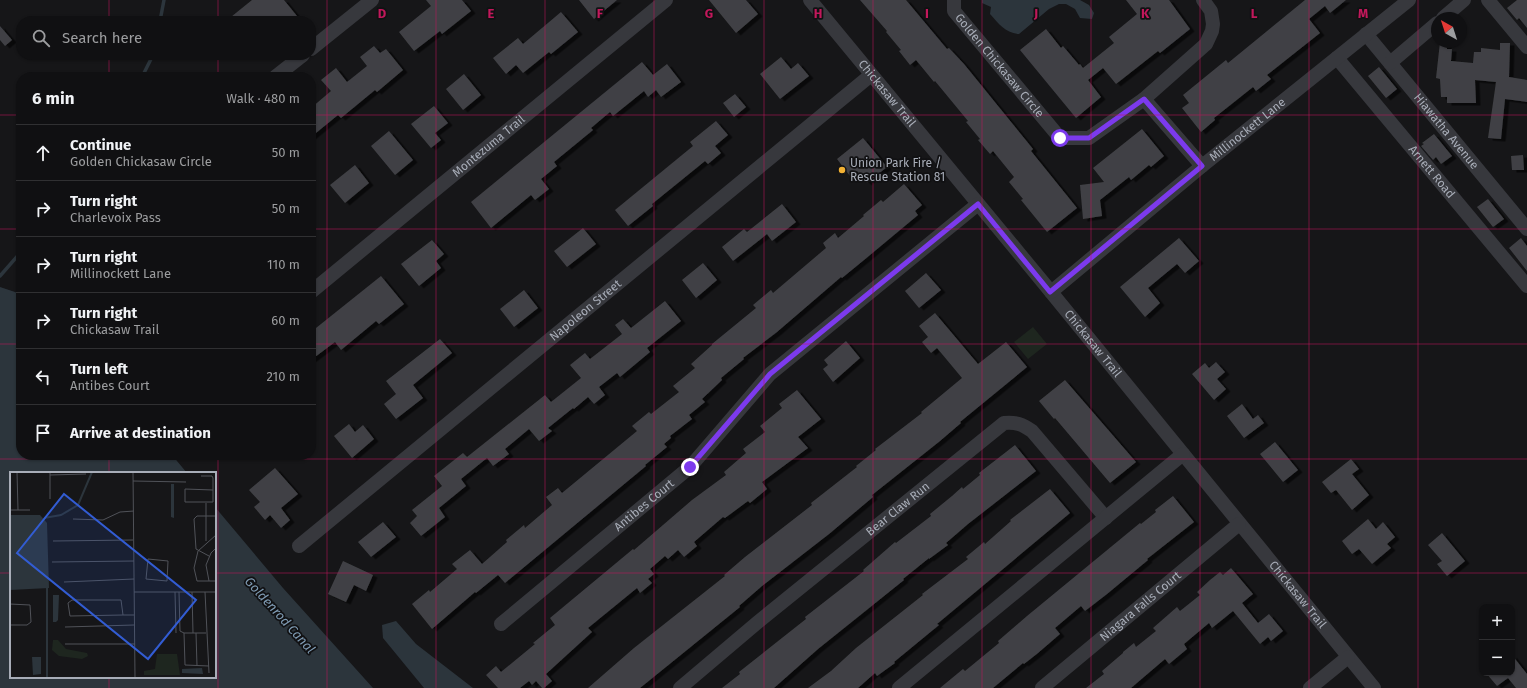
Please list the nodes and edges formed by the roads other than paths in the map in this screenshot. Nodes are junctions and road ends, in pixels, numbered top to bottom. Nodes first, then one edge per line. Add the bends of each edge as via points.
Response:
1 (372, 0) edge
2 (666, 0) edge
3 (810, 0) edge
4 (954, 0) edge
5 (1203, 0) edge
6 (1408, 0) edge
7 (1464, 0) edge
8 (1488, 0) edge
9 (1450, 12) edge
10 (1431, 28) edge
11 (1366, 34) junction
12 (316, 45) edge
13 (1527, 47) edge
14 (1337, 58) junction
15 (297, 60) edge
16 (1390, 63) junction
17 (281, 72) edge
18 (871, 75) junction
19 (1144, 99) junction
20 (1202, 166) junction
21 (978, 204) junction
22 (1527, 229) edge
23 (1527, 286) edge
24 (316, 288) edge
25 (1050, 292) junction
26 (1183, 454) junction
27 (1106, 518) junction
28 (1239, 524) junction
29 (299, 546) dead end
30 (501, 624) dead end
31 (1348, 656) junction
32 (680, 688) edge
33 (899, 688) edge
34 (1042, 688) edge
35 (1310, 688) edge
36 (1374, 688) edge

1 - 12 street
2 - 24 street, Montezuma Trail
3 - 18 street, Chickasaw Trail
4 - 19 street, Golden Chickasaw Circle via 954,11 1060,138 1089,138
5 - 19 street, Golden Chickasaw Circle via 1211,11 1213,24 1206,44
6 - 11 street, Millinockett Lane
7 - 9 street
8 - 13 street
10 - 16 street
11 - 14 street, Millinockett Lane
11 - 16 street, Hiawatha Avenue
14 - 20 street, Millinockett Lane
14 - 23 street, Arnett Road
15 - 17 street
16 - 22 street, Hiawatha Avenue
18 - 21 street, Chickasaw Trail
18 - 29 street, Napoleon Street
19 - 20 street
20 - 25 street, Millinockett Lane
21 - 25 street, Chickasaw Trail
21 - 30 street, Antibes Court via 770,374 690,467
25 - 26 street, Chickasaw Trail
26 - 27 street
26 - 28 street, Chickasaw Trail
27 - 32 street, Bear Claw Run via 1032,431 1021,423 1004,423
27 - 33 street
28 - 31 street, Chickasaw Trail
28 - 34 street, Niagara Falls Court
31 - 35 street
31 - 36 street, Chickasaw Trail

